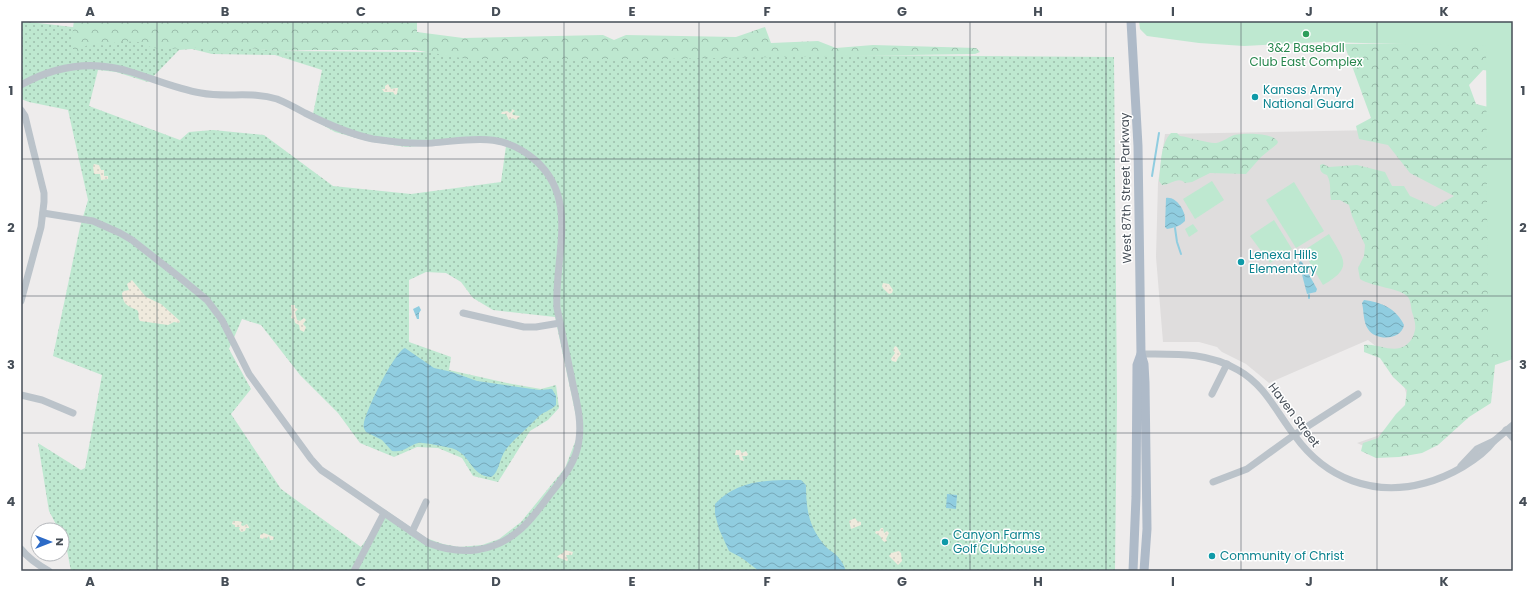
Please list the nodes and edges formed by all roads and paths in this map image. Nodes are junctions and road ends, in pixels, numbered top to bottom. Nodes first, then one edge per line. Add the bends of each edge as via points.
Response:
1 (1130, 21) edge
2 (21, 85) edge
3 (21, 110) edge
4 (43, 213) junction
5 (21, 301) edge
6 (463, 313) dead end
7 (560, 323) junction
8 (1141, 354) junction
9 (1227, 364) junction
10 (1212, 394) dead end
11 (1358, 394) dead end
12 (21, 395) edge
13 (73, 412) dead end
14 (1513, 425) edge
15 (1506, 430) junction
16 (1294, 436) junction
17 (1513, 438) edge
18 (1213, 482) dead end
19 (426, 502) dead end
20 (384, 513) junction
21 (412, 532) junction
22 (22, 553) edge
23 (355, 570) edge
24 (49, 571) edge
25 (1133, 571) edge
26 (1144, 571) edge

1 - 8 main road, West 87th Street Parkway via 1138,146
2 - 7 street via 60,69 100,65 202,93 275,98 335,128 371,138 401,143 475,138 506,143 524,152 543,168 560,200 562,226 556,294
3 - 4 street via 25,116 44,193
4 - 5 street
4 - 20 street via 93,221 120,233 207,300 222,320 249,374 311,459 321,470
6 - 7 street via 524,327
7 - 21 street via 580,420 575,458 566,474 522,528 506,540 489,547 458,551 442,548 428,543
8 - 9 street, Haven Street via 1192,354
8 - 25 main road, West 87th Street Parkway via 1137,365
8 - 26 main road, West 87th Street Parkway via 1144,364 1146,446 1147,529
9 - 10 street
9 - 16 street, Haven Street via 1246,375 1265,393
11 - 16 street
12 - 13 street
14 - 15 street, Haven Street
15 - 16 street, Haven Street via 1479,457 1448,475 1420,485 1399,488 1369,485 1345,478 1326,468 1306,451
15 - 17 street
16 - 18 street via 1247,469
19 - 21 street
20 - 21 street
20 - 23 street
22 - 24 street

